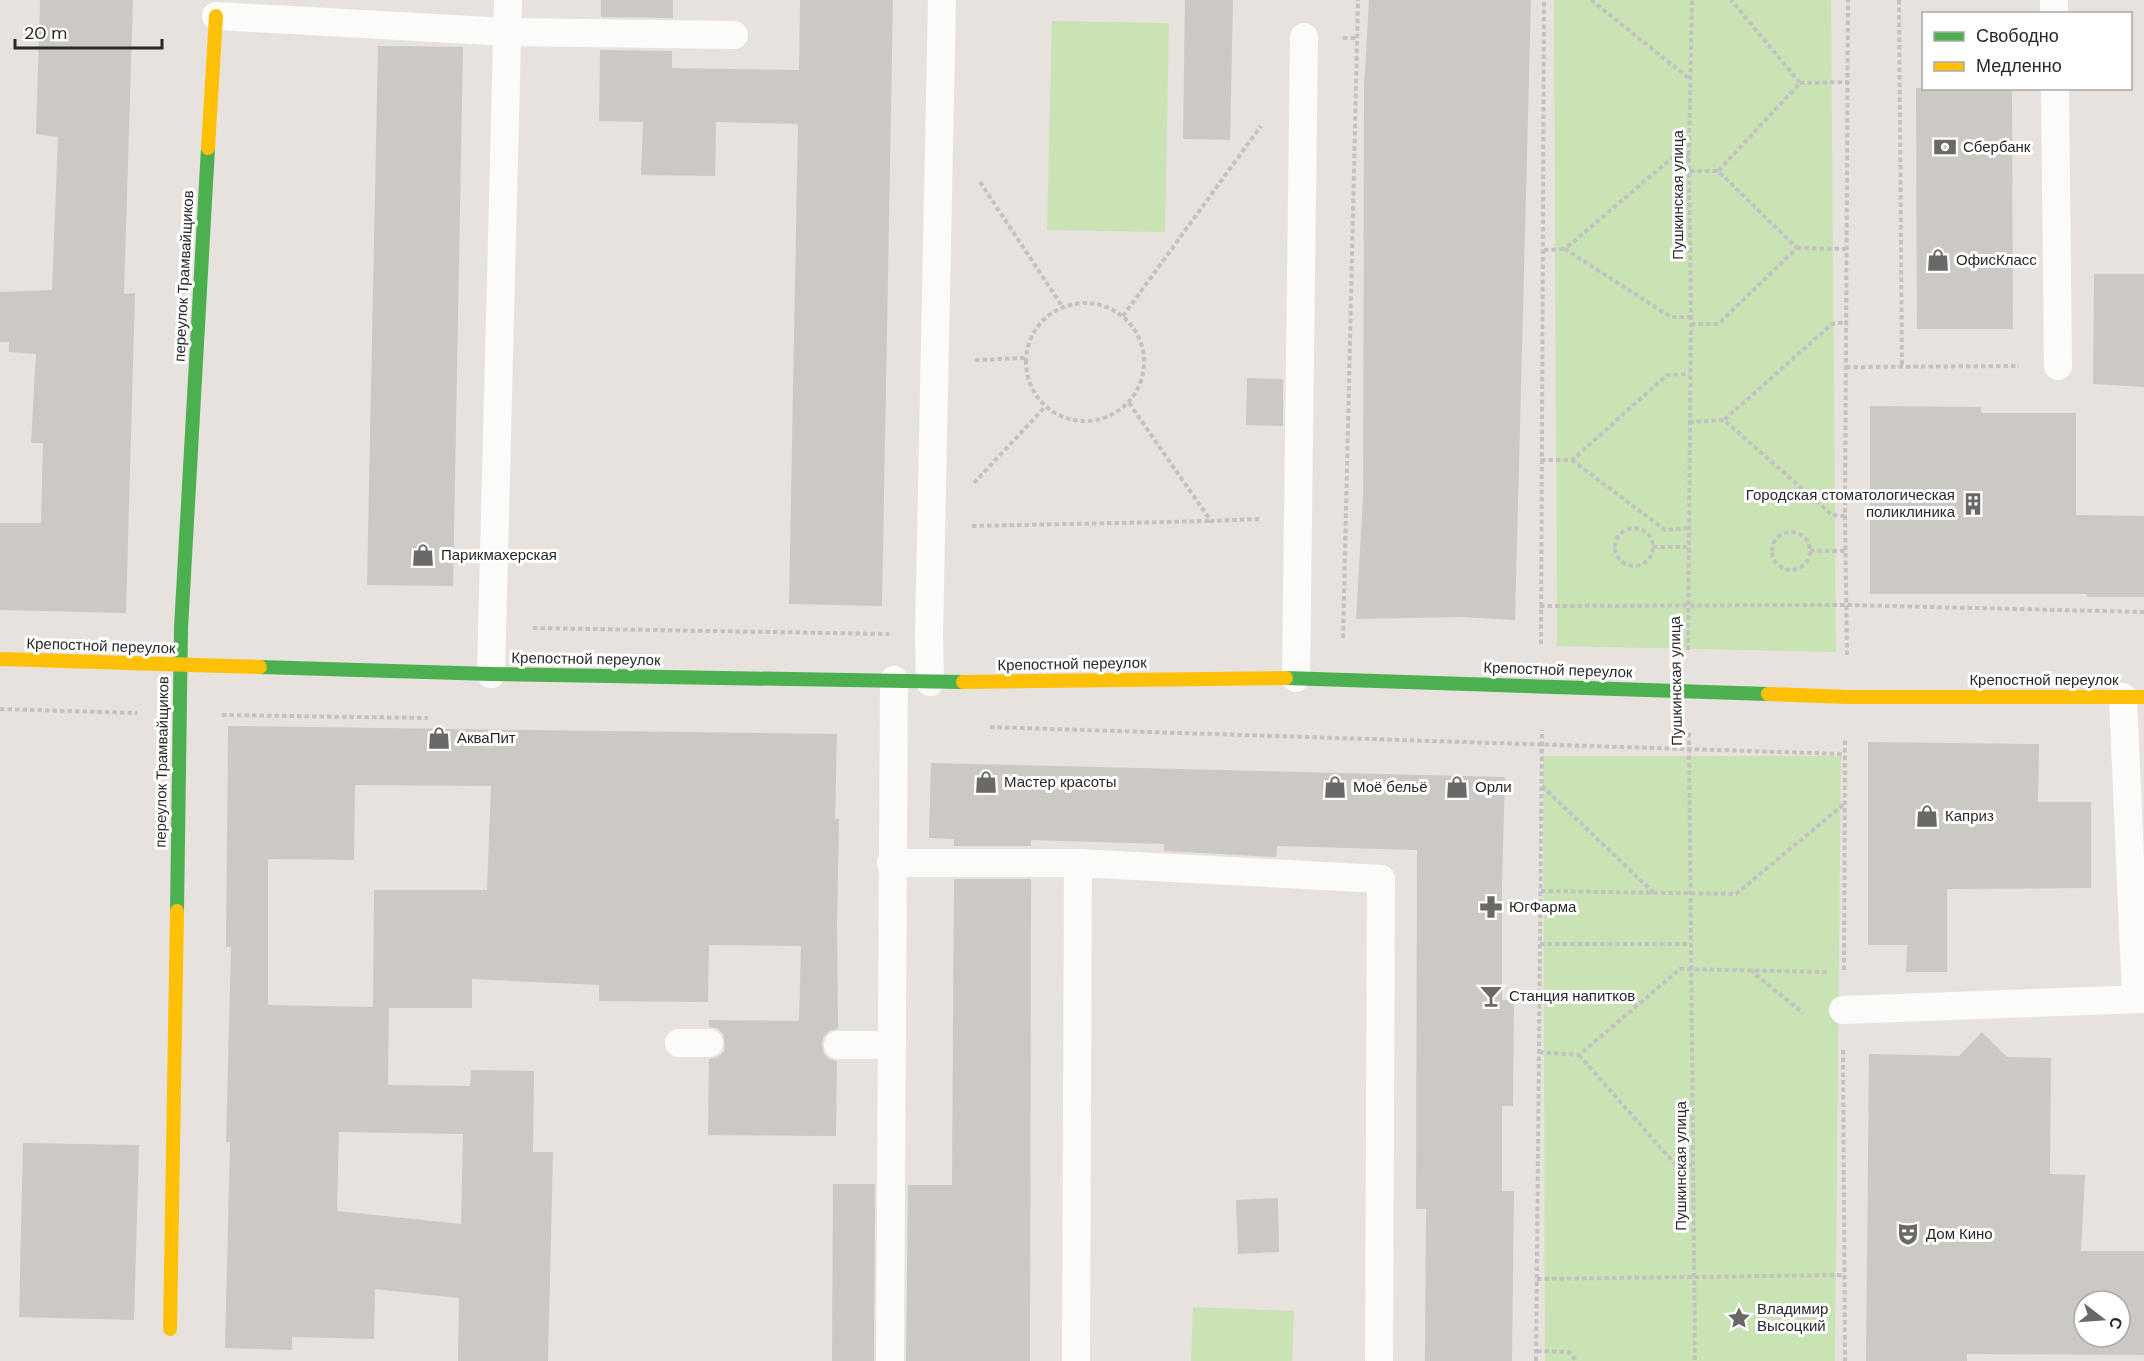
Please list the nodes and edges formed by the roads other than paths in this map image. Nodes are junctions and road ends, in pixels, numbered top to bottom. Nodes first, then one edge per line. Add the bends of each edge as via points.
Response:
1 (508, 0) edge
2 (942, 0) edge
3 (216, 16) joint
4 (507, 32) junction
5 (734, 35) dead end
6 (1304, 37) dead end
7 (2055, 90) edge
8 (2058, 366) road end
9 (0, 659) edge
10 (180, 665) junction
11 (491, 674) junction
12 (1296, 678) junction
13 (894, 680) junction
14 (930, 682) junction
15 (2133, 697) edge
16 (891, 863) junction
17 (1078, 863) junction
18 (2140, 998) edge
19 (1843, 1011) dead end
20 (679, 1043) dead end
21 (709, 1043) dead end
22 (838, 1045) dead end
23 (891, 1045) junction
24 (170, 1329) dead end
25 (890, 1361) edge
26 (1076, 1361) edge
27 (1379, 1361) edge

1 - 4 lane
2 - 14 lane
3 - 4 lane
3 - 10 street, переулок Трамвайщиков
4 - 5 lane
4 - 11 lane
6 - 12 lane
7 - 8 lane
9 - 10 street, Крепостной переулок
10 - 11 street, Крепостной переулок
10 - 24 street, переулок Трамвайщиков
11 - 13 street, Крепостной переулок
12 - 14 street, Крепостной переулок
12 - 15 street, Крепостной переулок via 1848,697
13 - 14 street, Крепостной переулок
13 - 16 lane
15 - 18 lane
16 - 17 lane
16 - 23 lane
17 - 26 lane
17 - 27 lane via 1381,879
18 - 19 lane
20 - 21 lane
22 - 23 lane
23 - 25 lane

